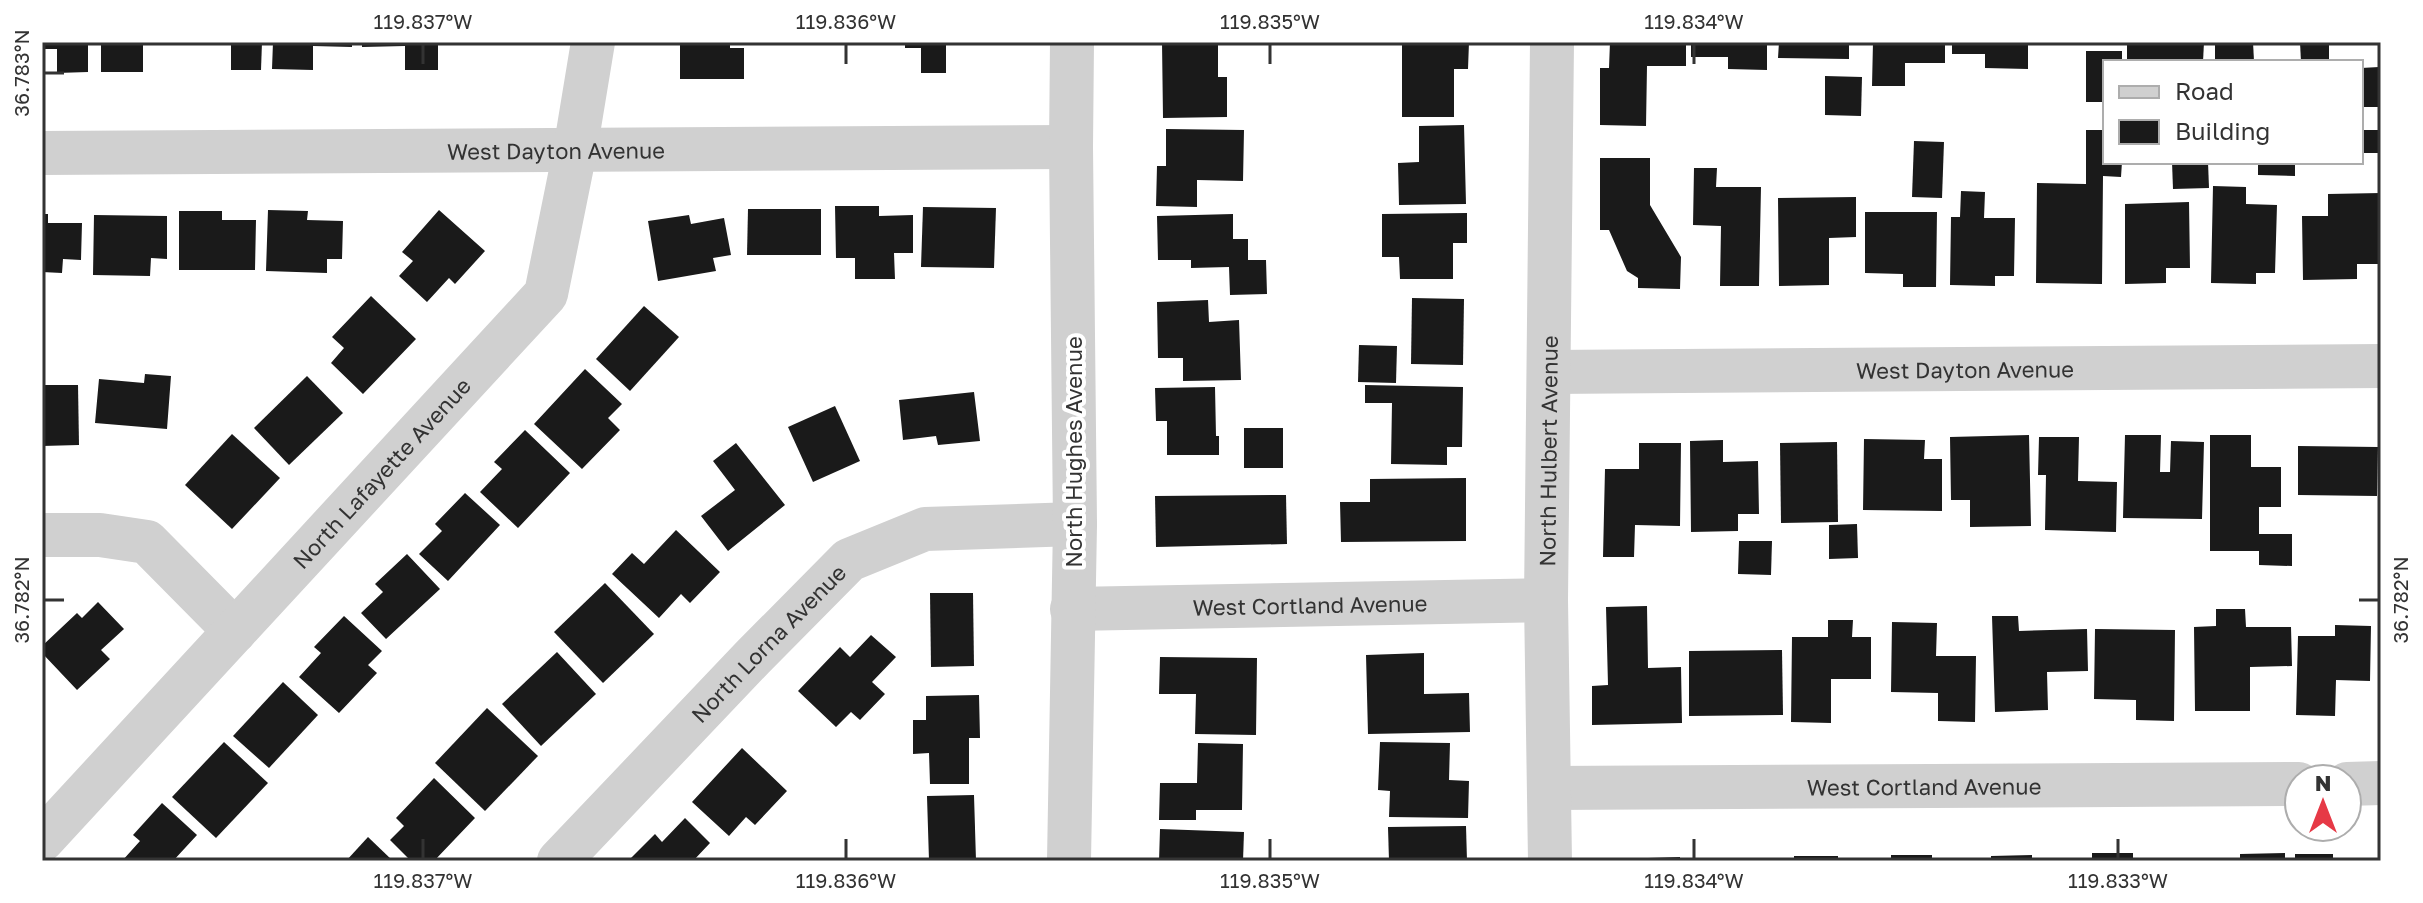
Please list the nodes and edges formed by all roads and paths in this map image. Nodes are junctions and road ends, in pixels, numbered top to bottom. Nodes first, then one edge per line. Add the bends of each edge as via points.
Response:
1 (593, 42) edge
2 (1072, 42) edge
3 (1552, 42) edge
4 (1071, 147) junction
5 (575, 151) junction
6 (42, 153) edge
7 (2381, 366) edge
8 (1549, 372) junction
9 (1075, 524) junction
10 (42, 535) edge
11 (1546, 600) junction
12 (1072, 609) junction
13 (235, 631) junction
14 (2283, 784) edge
15 (1550, 788) junction
16 (42, 840) edge
17 (559, 861) edge
18 (1069, 861) edge
19 (1550, 861) edge

1 - 5 street, North Lafayette Avenue
2 - 4 street, North Hughes Avenue
3 - 8 street, North Hulbert Avenue
4 - 5 street, West Dayton Avenue
4 - 9 street, North Hughes Avenue
5 - 6 street, West Dayton Avenue
5 - 13 street, North Lafayette Avenue via 546,294
7 - 8 street, West Dayton Avenue
8 - 11 street, North Hulbert Avenue
9 - 12 street, North Hughes Avenue
9 - 17 street, North Lorna Avenue via 925,529 849,560
10 - 13 street via 147,542
11 - 12 street, West Cortland Avenue
11 - 15 street, North Hulbert Avenue
12 - 18 street, North Hughes Avenue
13 - 16 street, North Lafayette Avenue
14 - 15 street, West Cortland Avenue
15 - 19 street, North Hulbert Avenue

